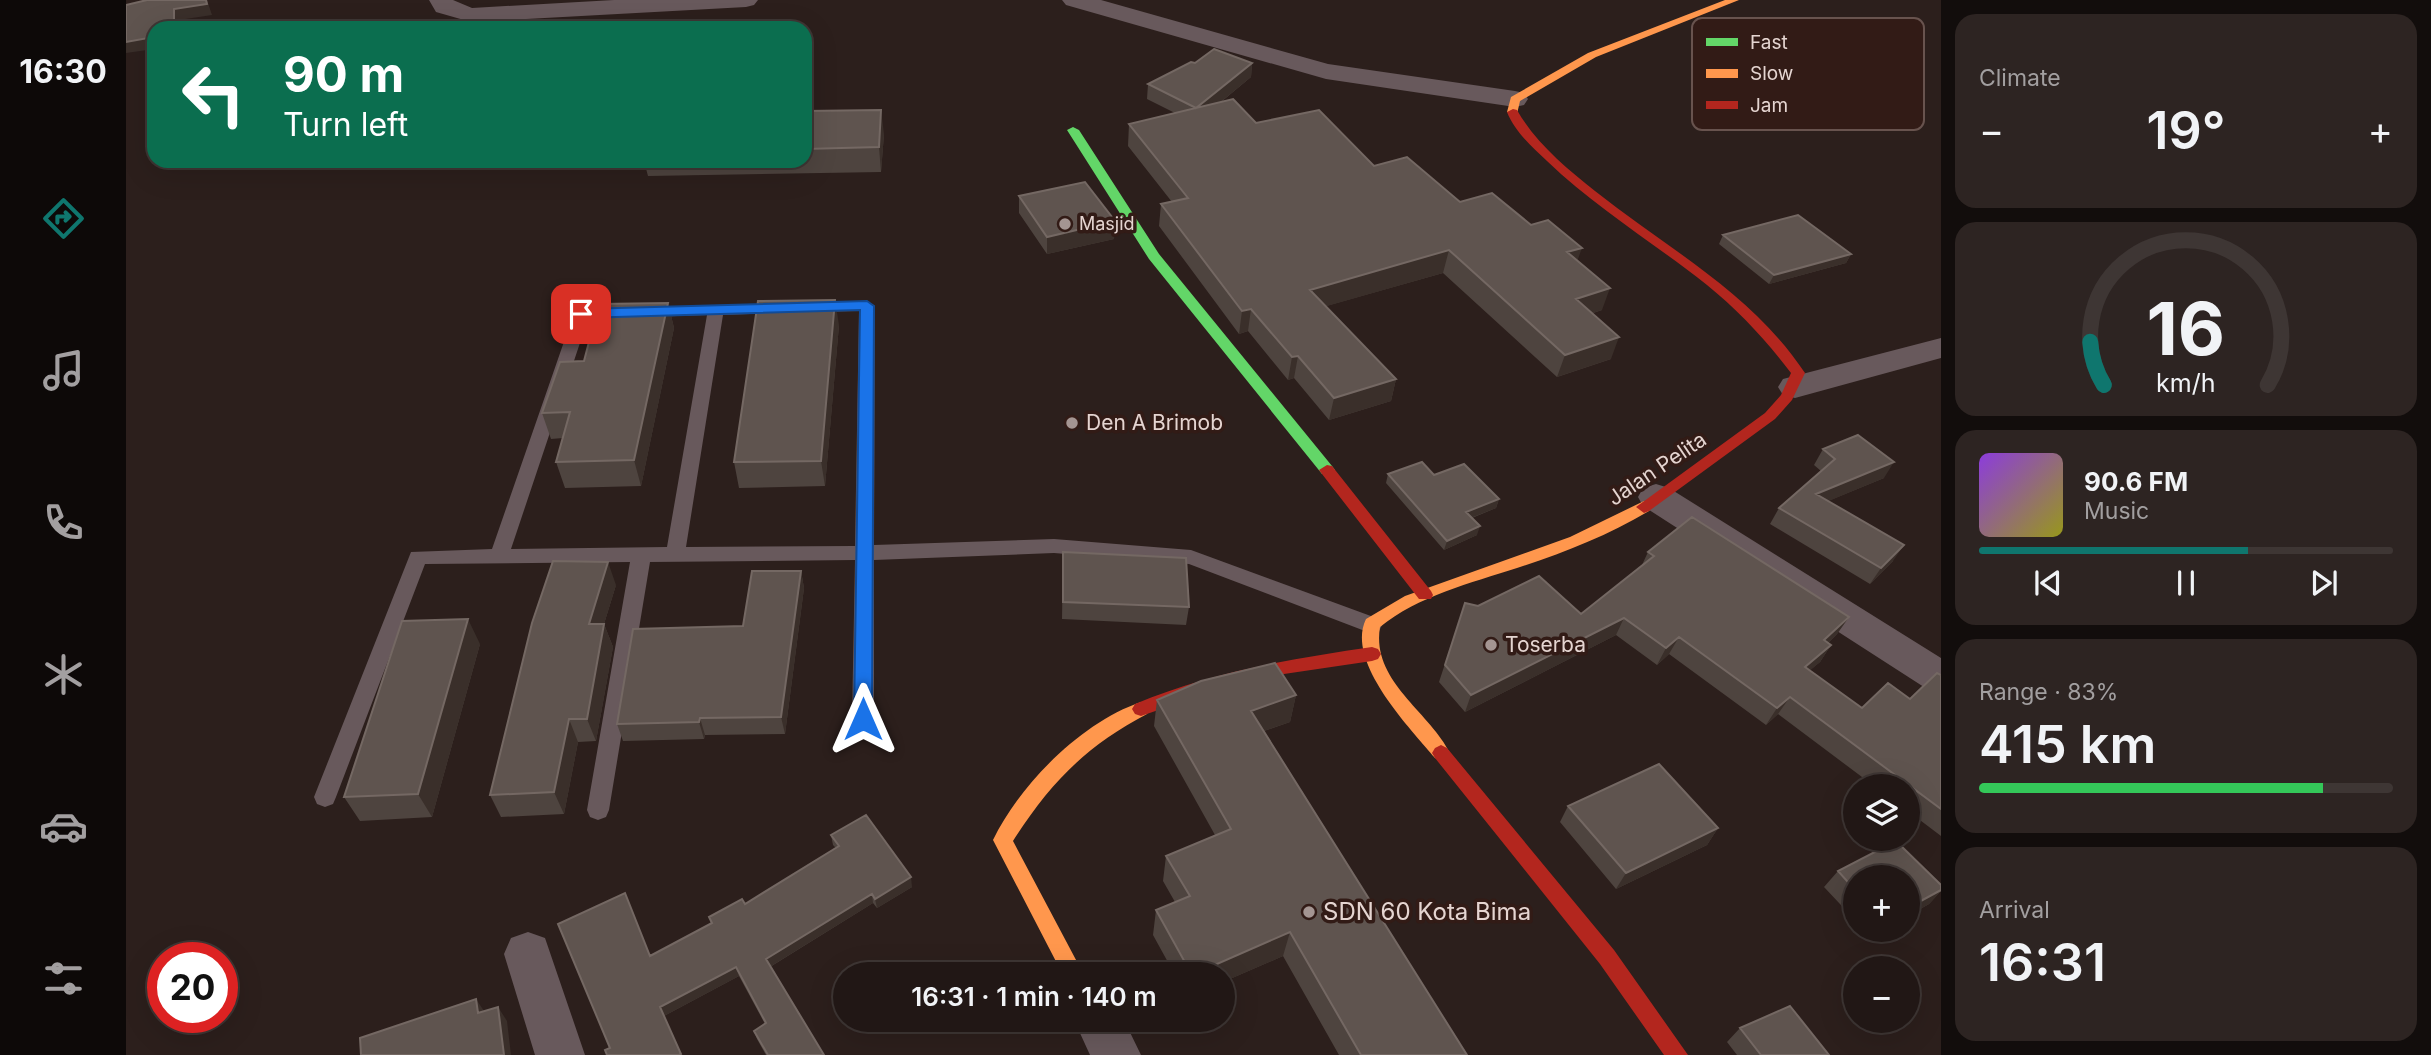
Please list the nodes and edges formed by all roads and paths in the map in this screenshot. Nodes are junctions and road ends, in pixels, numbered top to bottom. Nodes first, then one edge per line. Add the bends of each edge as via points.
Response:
1 (442, 0) edge
2 (746, 0) edge
3 (1074, 0) edge
4 (1734, 0) edge
5 (571, 6) edge
6 (1515, 99) junction
7 (1073, 130) dead end
8 (716, 310) junction
9 (1941, 348) edge
10 (1795, 387) junction
11 (1656, 497) junction
12 (863, 552) junction
13 (640, 555) junction
14 (675, 555) junction
15 (499, 556) junction
16 (1425, 595) junction
17 (1372, 625) junction
18 (1372, 654) junction
19 (1941, 678) edge
20 (863, 719) dead end
21 (325, 797) dead end
22 (598, 810) dead end
23 (528, 954) dead end
24 (1067, 962) edge
25 (1104, 1032) edge
26 (560, 1055) edge
27 (1116, 1055) edge
28 (1677, 1055) edge

1 - 5 street via 445,7 471,15
2 - 5 street
3 - 6 street via 1325,71
4 - 6 main road via 1574,64
6 - 10 main road via 1513,115 1536,146 1572,179 1730,298 1786,352 1798,373
7 - 16 main road via 1154,256
8 - 12 lane via 867,306
8 - 14 lane
8 - 15 lane via 581,314
9 - 10 street
10 - 11 main road, Jalan Pelita via 1762,422
11 - 16 main road, Jalan Pelita via 1627,517 1555,548
11 - 19 street
12 - 14 lane
12 - 17 lane via 1054,546 1191,557
12 - 20 lane
13 - 14 lane
13 - 15 lane
13 - 22 lane
15 - 21 lane via 418,557
16 - 17 main road, Jalan Pelita
17 - 18 main road
18 - 24 main road via 1244,673 1152,701 1083,741 1043,777 1003,839
18 - 28 main road via 1396,696 1607,957
23 - 26 street
25 - 27 street

